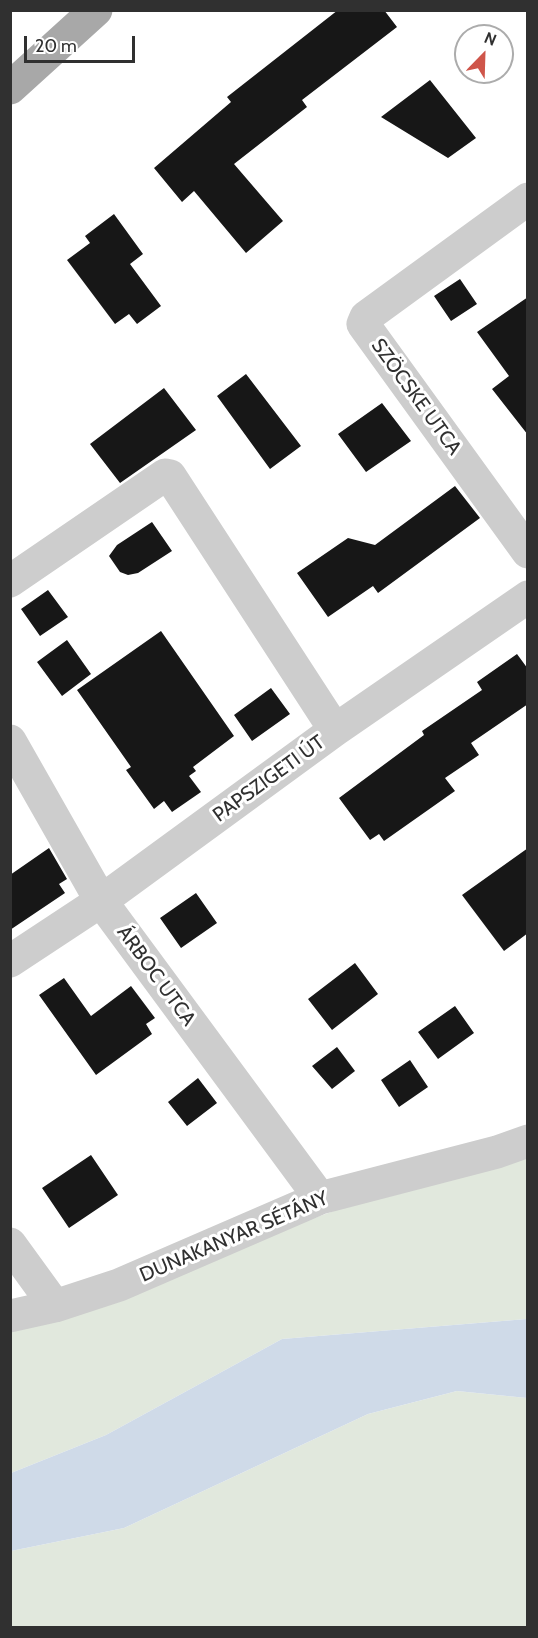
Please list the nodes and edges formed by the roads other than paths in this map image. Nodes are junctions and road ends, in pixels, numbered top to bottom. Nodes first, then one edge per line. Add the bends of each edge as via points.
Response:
1 (96, 10) edge
2 (10, 88) edge
3 (528, 199) edge
4 (528, 552) edge
5 (10, 581) edge
6 (528, 597) edge
7 (335, 730) junction
8 (10, 741) edge
9 (101, 901) junction
10 (10, 961) edge
11 (528, 1141) edge
12 (320, 1198) junction
13 (10, 1244) edge
14 (55, 1306) junction
15 (10, 1316) edge

1 - 2 main road
3 - 4 street, SZÖCSKE UTCA via 366,317 363,324
5 - 7 street via 165,475 170,476
6 - 7 street, PAPSZIGETI ÚT
7 - 9 street, PAPSZIGETI ÚT
8 - 9 street, ÁRBOC UTCA
9 - 10 street, PAPSZIGETI ÚT
9 - 12 street, ÁRBOC UTCA
11 - 12 street, DUNAKANYAR SÉTÁNY
12 - 14 street, DUNAKANYAR SÉTÁNY via 119,1285
13 - 14 street
14 - 15 street, DUNAKANYAR SÉTÁNY

